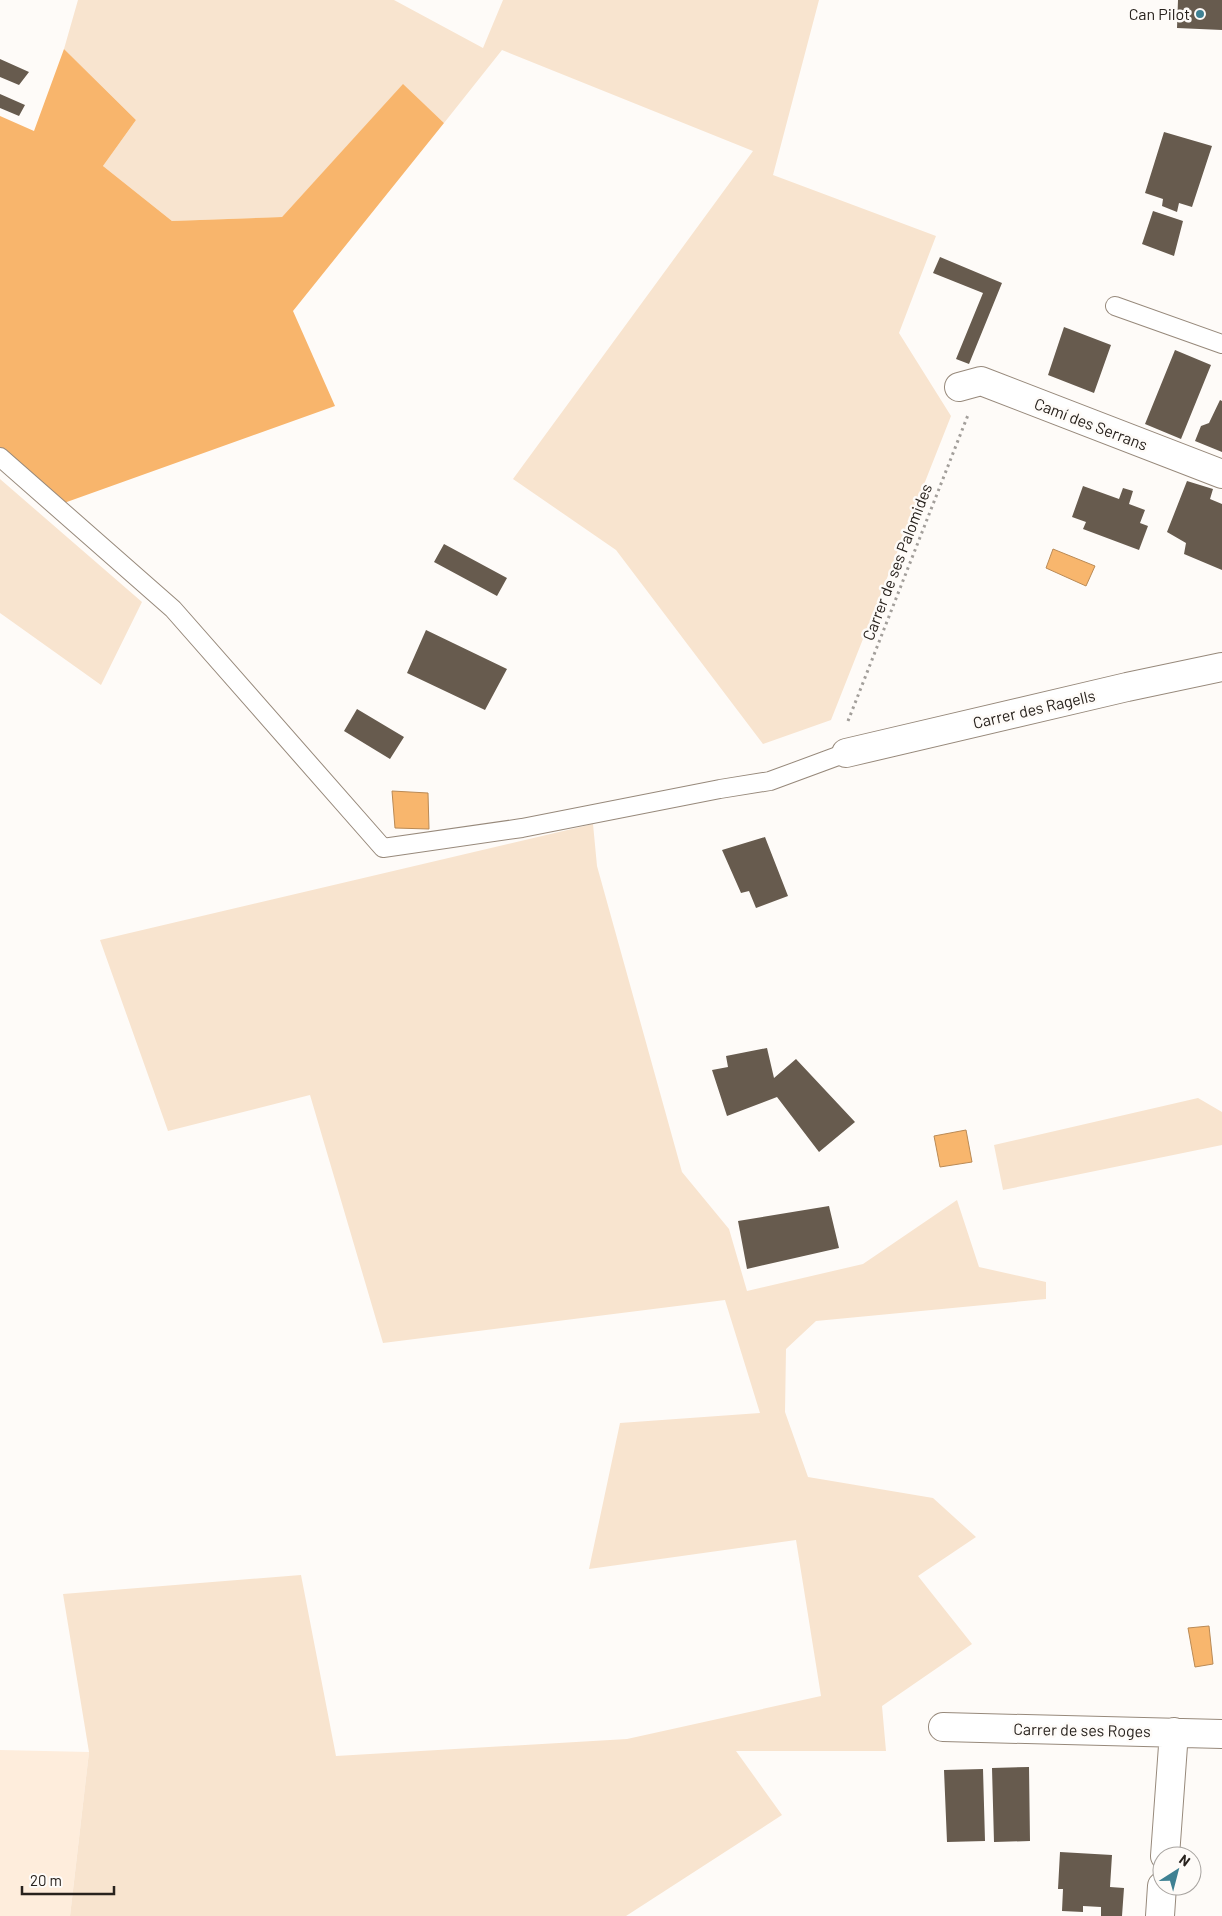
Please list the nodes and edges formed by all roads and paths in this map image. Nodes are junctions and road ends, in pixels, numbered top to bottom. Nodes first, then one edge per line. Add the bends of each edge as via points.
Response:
1 (1116, 306) dead end
2 (1222, 344) edge
3 (970, 384) joint
4 (0, 457) edge
5 (1222, 474) edge
6 (1222, 667) edge
7 (846, 753) junction
8 (943, 1727) dead end
9 (1174, 1732) junction
10 (1222, 1734) edge
11 (1165, 1846) edge
12 (1161, 1896) edge
13 (1160, 1916) edge

1 - 2 lane
3 - 5 street, Camí des Serrans
3 - 7 path, Carrer de ses Palomides via 844,733
4 - 7 lane via 173,610 382,848 522,828 770,781
6 - 7 street, Carrer des Ragells
8 - 9 street, Carrer de ses Roges
9 - 10 street, Carrer de ses Roges
9 - 11 street
12 - 13 street

